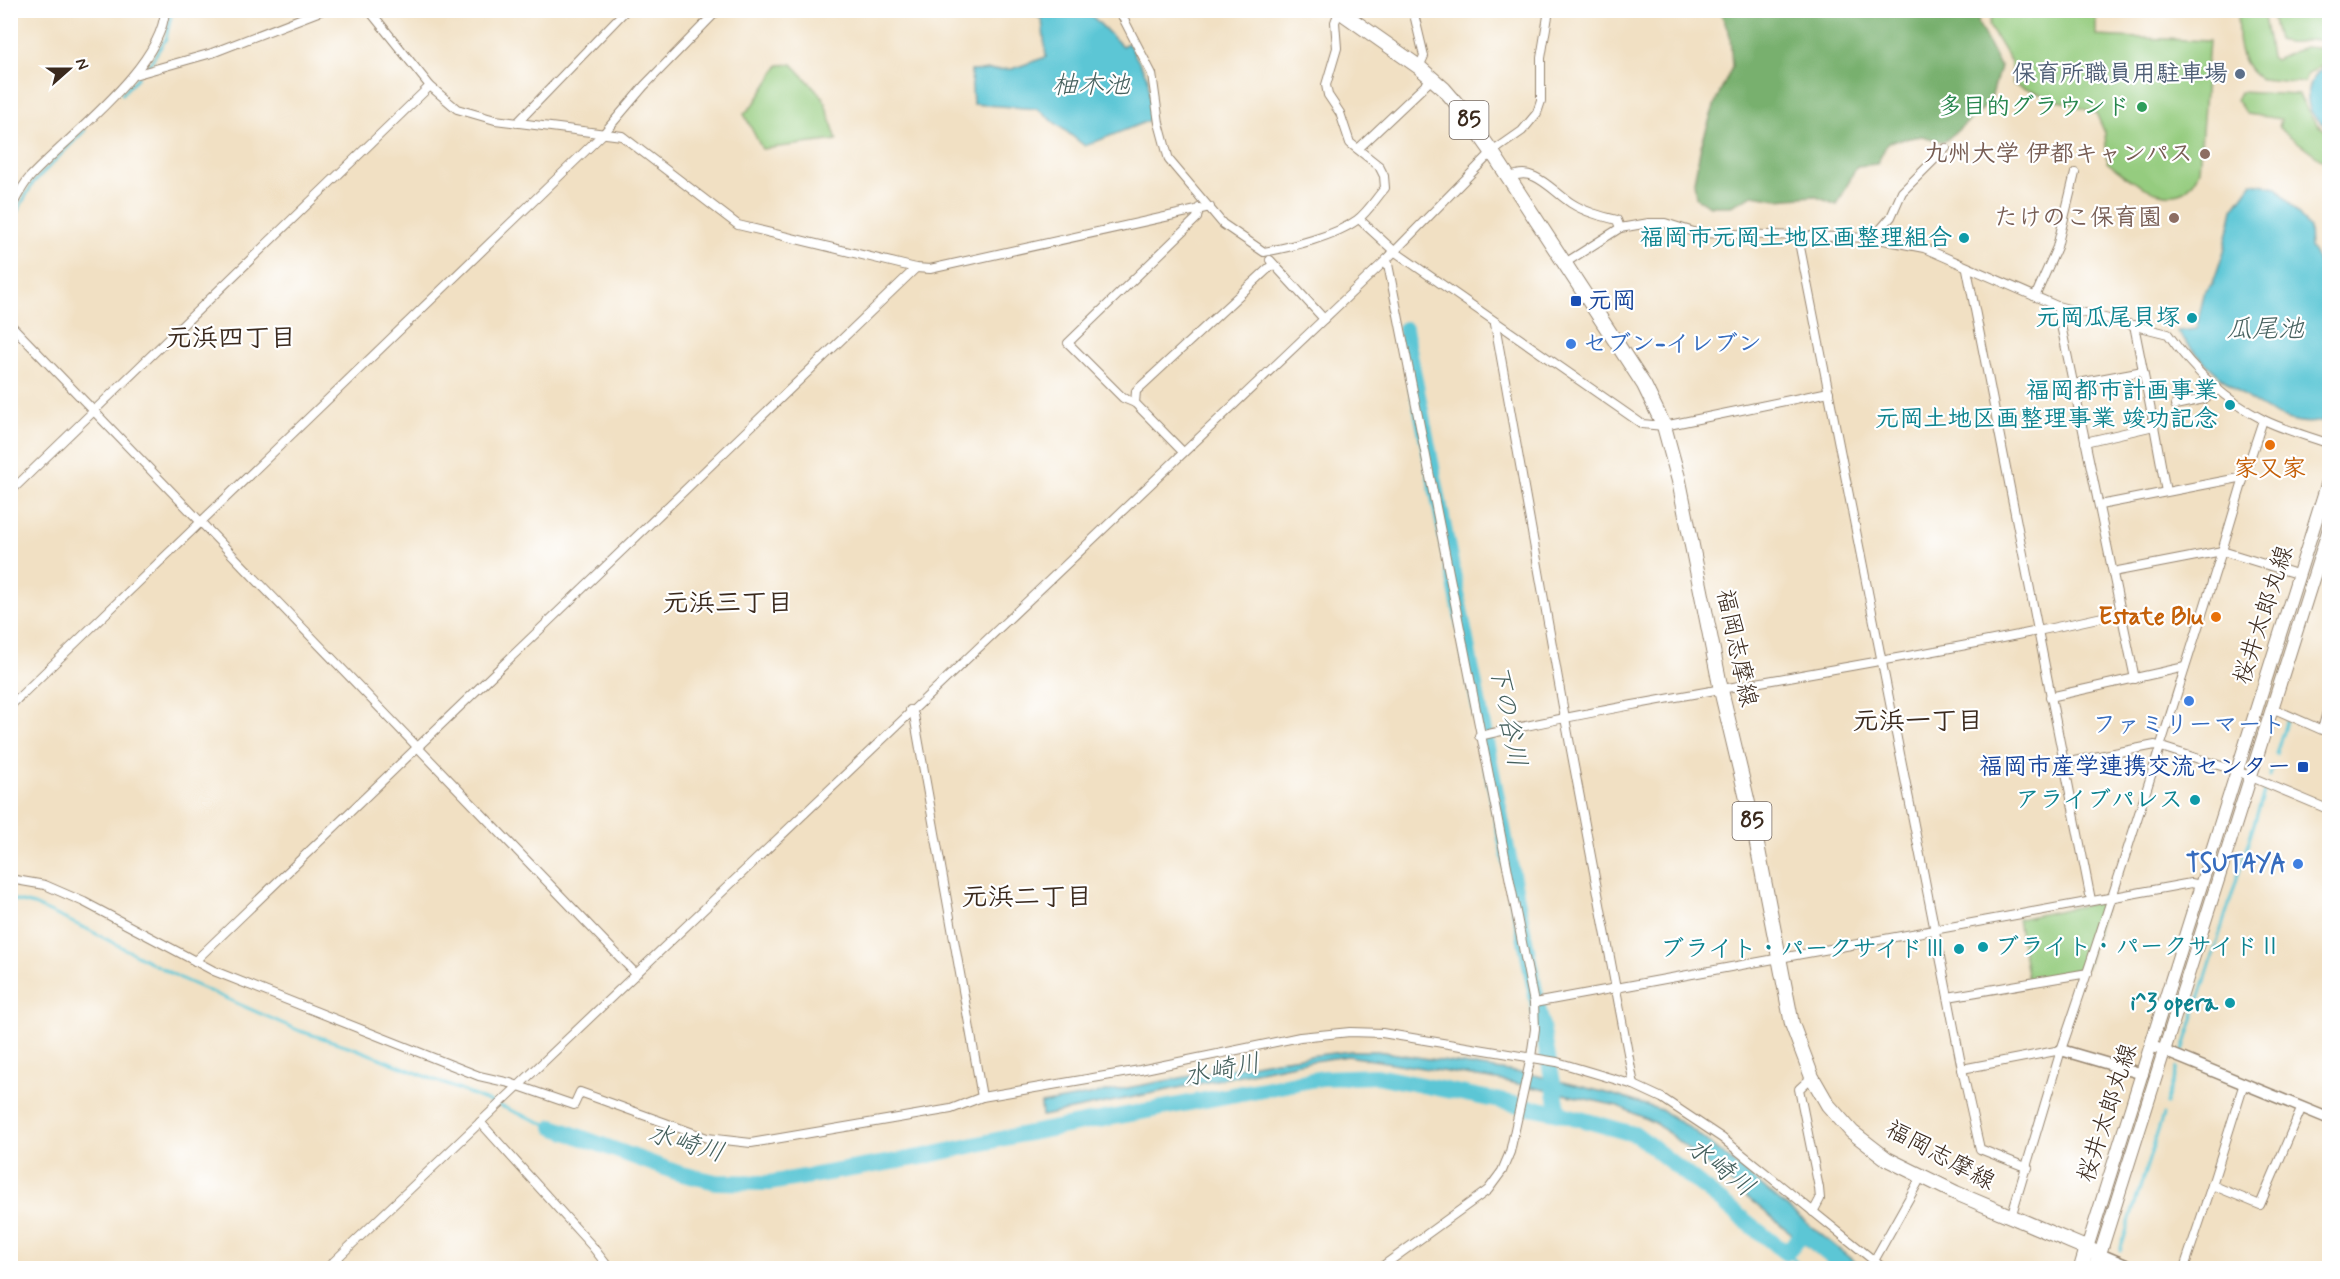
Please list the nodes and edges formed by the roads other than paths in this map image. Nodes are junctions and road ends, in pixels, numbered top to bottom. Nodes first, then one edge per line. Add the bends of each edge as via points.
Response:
1 (165, 10) edge
2 (323, 10) edge
3 (369, 10) edge
4 (626, 10) edge
5 (718, 10) edge
6 (1119, 10) edge
7 (1413, 10) edge
8 (1549, 10) edge
9 (1339, 11) edge
10 (1419, 67) junction
11 (134, 75) junction
12 (1432, 78) junction
13 (430, 86) junction
14 (517, 123) junction
15 (603, 133) junction
16 (1946, 148) dead end
17 (1358, 149) junction
18 (1492, 152) junction
19 (2075, 173) dead end
20 (1510, 178) junction
21 (1210, 207) junction
22 (1199, 208) junction
23 (10, 209) edge
24 (1359, 219) junction
25 (1620, 228) junction
26 (1798, 237) junction
27 (1873, 238) junction
28 (1394, 251) junction
29 (1264, 252) junction
30 (1387, 259) junction
31 (1565, 263) junction
32 (1273, 264) junction
33 (916, 268) junction
34 (1967, 269) junction
35 (2035, 297) junction
36 (2057, 306) junction
37 (1324, 319) junction
38 (10, 324) edge
39 (1495, 324) junction
40 (2134, 325) junction
41 (2143, 371) junction
42 (2073, 384) junction
43 (2217, 390) junction
44 (1829, 392) junction
45 (1136, 403) junction
46 (2175, 405) dead end
47 (95, 412) junction
48 (2263, 420) junction
49 (1664, 426) junction
50 (2154, 426) junction
51 (2085, 441) junction
52 (2330, 444) edge
53 (1183, 452) junction
54 (2330, 475) edge
55 (2244, 477) junction
56 (10, 492) edge
57 (2166, 492) junction
58 (2100, 505) junction
59 (201, 522) junction
60 (2330, 525) edge
61 (2222, 551) junction
62 (2113, 572) junction
63 (2300, 575) junction
64 (2120, 613) junction
65 (2037, 632) junction
66 (1881, 659) junction
67 (2185, 667) junction
68 (2134, 679) junction
69 (1721, 690) junction
70 (2050, 696) junction
71 (2330, 701) edge
72 (10, 706) edge
73 (2272, 708) junction
74 (910, 710) junction
75 (1565, 718) junction
76 (2326, 732) edge
77 (1479, 736) junction
78 (416, 746) junction
79 (2160, 746) junction
80 (2064, 763) junction
81 (2237, 771) junction
82 (2250, 776) junction
83 (2330, 810) edge
84 (10, 879) edge
85 (2201, 885) junction
86 (2113, 896) junction
87 (2091, 900) junction
88 (1933, 930) junction
89 (1779, 959) junction
90 (195, 961) junction
91 (2088, 973) junction
92 (636, 974) junction
93 (1616, 989) junction
94 (1948, 997) junction
95 (1538, 1002) junction
96 (2157, 1048) junction
97 (2061, 1050) junction
98 (1531, 1060) junction
99 (1962, 1069) junction
100 (2143, 1074) junction
101 (1812, 1077) junction
102 (2244, 1083) junction
103 (1634, 1084) junction
104 (518, 1086) junction
105 (982, 1097) junction
106 (2302, 1107) junction
107 (2330, 1119) edge
108 (480, 1122) junction
109 (2028, 1168) junction
110 (1921, 1177) junction
111 (2212, 1185) junction
112 (1813, 1212) junction
113 (2011, 1217) junction
114 (2094, 1251) junction
115 (1871, 1265) edge
116 (327, 1269) edge
117 (609, 1269) edge
118 (1380, 1269) edge
119 (1883, 1269) edge
120 (2081, 1269) edge
121 (2095, 1269) edge
122 (2133, 1269) edge
123 (2184, 1269) edge

1 - 11 street via 164,26
2 - 11 street via 212,53
3 - 13 street
4 - 14 street
5 - 15 street
6 - 21 street via 1152,74 1169,160
7 - 10 street via 1424,56
8 - 18 street via 1540,58 1541,101 1537,113 1522,131
9 - 10 main road, 福岡志摩線 / 85
9 - 17 street via 1335,22 1337,48 1326,85 1350,143
10 - 12 main road, 福岡志摩線 / 85
11 - 23 street via 28,179
12 - 17 street
12 - 18 main road, 福岡志摩線 / 85 via 1463,111
13 - 14 street via 457,109
13 - 47 street
14 - 15 street
15 - 33 street via 622,136 738,225
15 - 59 street
16 - 27 street via 1902,192 1891,217
17 - 24 street via 1378,166 1385,188
18 - 20 main road, 福岡志摩線 / 85
18 - 28 street
19 - 35 street via 2057,247
20 - 25 street via 1519,173 1531,174 1572,204 1617,220
20 - 31 main road, 福岡志摩線 / 85
21 - 22 street
21 - 29 street via 1223,224
22 - 33 street
22 - 45 street via 1197,218 1068,343 1123,398
24 - 28 street
24 - 29 street via 1306,241
25 - 26 street via 1665,223 1697,233
25 - 31 street
26 - 27 street
26 - 44 street
27 - 34 street via 1924,248
28 - 30 street
28 - 39 street
29 - 32 street
30 - 37 street
30 - 77 street
31 - 49 main road, 福岡志摩線 / 85 via 1644,385
32 - 37 street
32 - 45 street via 1136,392
33 - 78 street
34 - 35 street
34 - 65 street
35 - 36 street
36 - 40 street
36 - 42 street
37 - 53 street
38 - 47 street
39 - 49 street via 1642,424
39 - 75 street
40 - 41 street
40 - 43 street via 2168,334 2190,366
41 - 42 street
41 - 50 street
42 - 51 street
43 - 46 street via 2204,399
43 - 48 street
44 - 49 street
44 - 66 street
45 - 53 street
47 - 56 street
47 - 59 street
48 - 52 street
48 - 55 street
49 - 69 main road, 福岡志摩線 / 85 via 1679,481
50 - 51 street
50 - 57 street
51 - 58 street
53 - 74 street
54 - 63 main road, 桜井太郎丸線
55 - 57 street
55 - 61 street
57 - 58 street
58 - 62 street
59 - 72 street
59 - 78 street
60 - 73 main road, 桜井太郎丸線
61 - 62 street
61 - 63 street
61 - 67 street
62 - 64 street
63 - 81 main road, 桜井太郎丸線
64 - 65 street
64 - 68 street
65 - 66 street
65 - 70 street
66 - 69 street
66 - 88 street
67 - 68 street
67 - 79 street
68 - 70 street
69 - 75 street
69 - 89 main road, 福岡志摩線 / 85 via 1753,824
70 - 80 street
71 - 76 street
73 - 76 street
73 - 82 main road, 桜井太郎丸線
74 - 92 street
74 - 105 street via 914,715
75 - 77 street
75 - 93 street
77 - 95 street
78 - 90 street
78 - 92 street
79 - 80 street
79 - 81 street
79 - 86 street
80 - 87 street
81 - 82 street
81 - 85 main road, 桜井太郎丸線
82 - 83 street
82 - 96 main road, 桜井太郎丸線
84 - 90 street via 45,885 84,902
85 - 86 street via 2191,883
85 - 96 main road, 桜井太郎丸線
86 - 87 street
86 - 91 street
87 - 88 street
88 - 89 street
88 - 94 street
89 - 93 street
89 - 101 main road, 福岡志摩線 / 85 via 1792,1024
90 - 104 street via 479,1076
91 - 94 street
91 - 97 street
92 - 104 street
93 - 95 street
93 - 103 street
94 - 99 street
95 - 98 street
96 - 100 main road, 桜井太郎丸線
96 - 102 street
96 - 114 main road, 桜井太郎丸線
97 - 99 street
97 - 100 street
97 - 109 street
98 - 103 street via 1557,1062
98 - 105 street via 1382,1033 1338,1033
98 - 118 street via 1502,1171 1488,1190
99 - 109 street via 1980,1149
100 - 114 main road, 桜井太郎丸線
101 - 110 main road, 福岡志摩線 / 85 via 1828,1105 1852,1132 1887,1159
101 - 112 street via 1799,1089 1819,1188 1820,1199
102 - 106 street
102 - 111 street
103 - 112 street via 1722,1138
104 - 105 street via 574,1105 580,1092 692,1133 734,1142 799,1136 951,1109
104 - 108 street
106 - 107 street
106 - 111 street via 2260,1205
108 - 116 street
108 - 117 street
109 - 113 street
110 - 113 main road, 福岡志摩線 / 85
110 - 115 street
111 - 123 street
112 - 115 street
113 - 114 main road, 福岡志摩線 / 85
114 - 120 main road
114 - 121 main road
114 - 122 street
115 - 119 street

